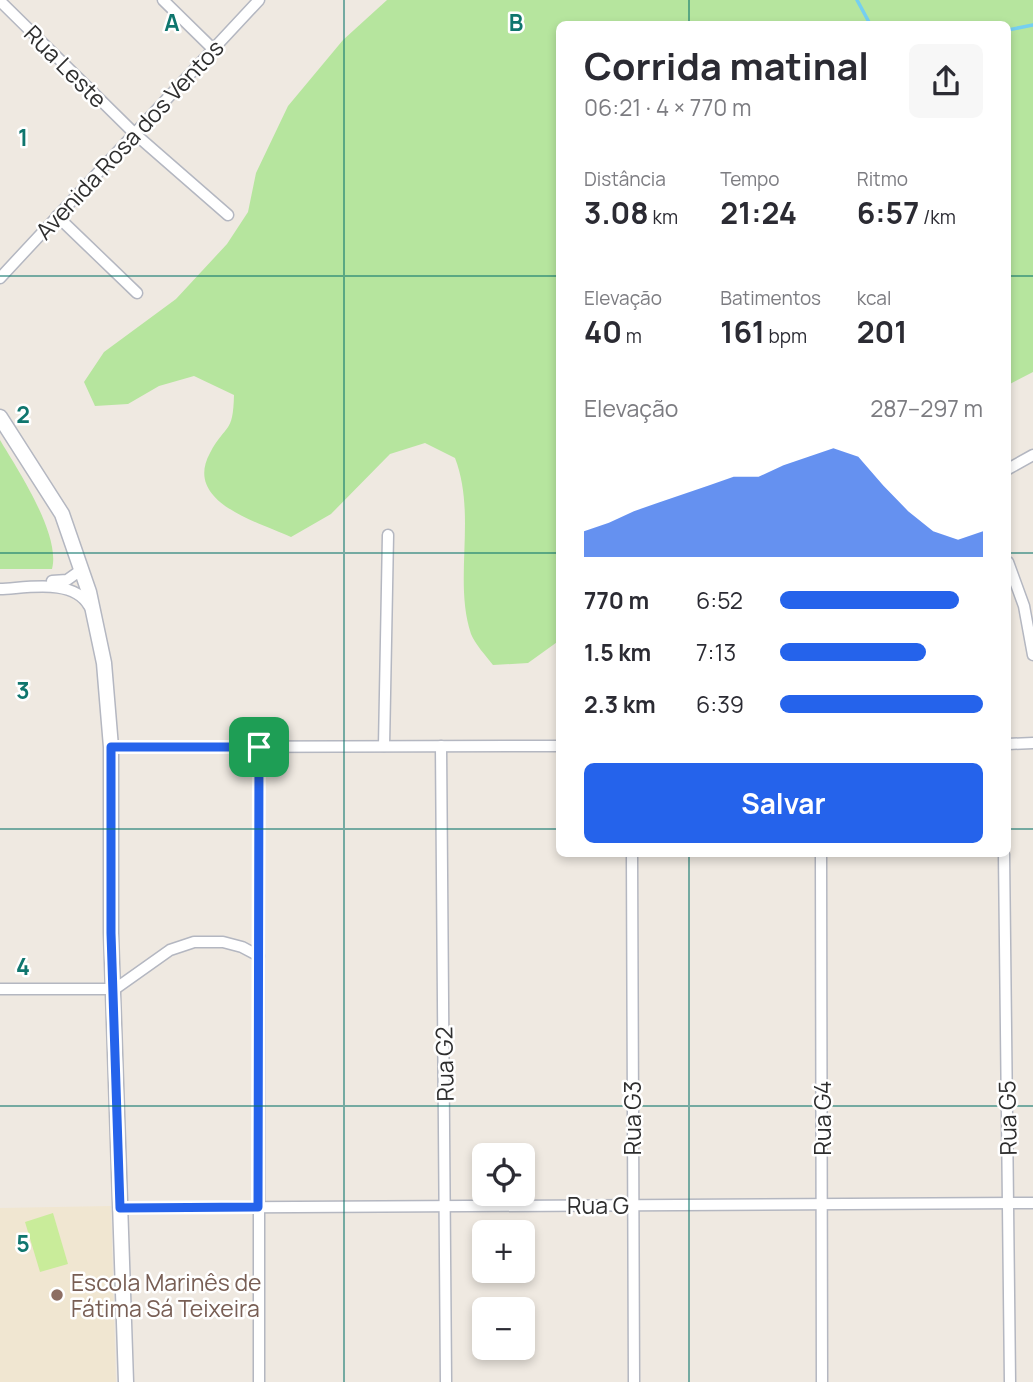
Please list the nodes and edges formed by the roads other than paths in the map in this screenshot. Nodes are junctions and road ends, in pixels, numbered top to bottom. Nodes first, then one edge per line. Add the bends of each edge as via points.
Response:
1 (163, 0) edge
2 (259, 0) edge
3 (0, 1) edge
4 (213, 49) junction
5 (134, 133) junction
6 (228, 215) dead end
7 (57, 216) junction
8 (0, 278) edge
9 (137, 293) dead end
10 (0, 417) edge
11 (1033, 455) edge
12 (1011, 467) edge
13 (388, 535) dead end
14 (81, 570) junction
15 (1011, 570) edge
16 (0, 582) edge
17 (66, 584) junction
18 (20, 585) junction
19 (0, 589) edge
20 (94, 614) junction
21 (1033, 655) edge
22 (556, 737) edge
23 (1033, 743) edge
24 (1011, 744) edge
25 (384, 746) junction
26 (441, 746) junction
27 (541, 746) junction
28 (556, 746) edge
29 (111, 747) junction
30 (259, 747) junction
31 (632, 857) edge
32 (821, 857) edge
33 (1004, 857) edge
34 (259, 956) junction
35 (0, 989) edge
36 (115, 989) junction
37 (1009, 1203) junction
38 (1033, 1203) edge
39 (822, 1204) junction
40 (632, 1205) junction
41 (446, 1206) junction
42 (258, 1207) junction
43 (120, 1208) junction
44 (126, 1382) edge
45 (259, 1382) edge
46 (446, 1382) edge
47 (634, 1382) edge
48 (822, 1382) edge
49 (1010, 1382) edge

1 - 4 street
2 - 4 street, Avenida Rosa dos Ventos
3 - 5 street, Rua Leste
4 - 5 street, Avenida Rosa dos Ventos
5 - 6 street, Rua Leste
5 - 7 street, Avenida Rosa dos Ventos
7 - 8 street, Avenida Rosa dos Ventos
7 - 9 street
10 - 14 street via 62,514
11 - 12 street
13 - 25 street
14 - 17 street
14 - 20 street
15 - 21 street via 1024,606
16 - 18 street
17 - 18 street
17 - 20 street via 85,598
18 - 19 street
20 - 29 street via 104,663
22 - 27 street
23 - 24 street
25 - 26 street
25 - 30 street
26 - 27 street
26 - 41 street, Rua G2
27 - 28 street
29 - 30 street
29 - 36 street
30 - 34 street
31 - 40 street, Rua G3
32 - 39 street, Rua G4
33 - 37 street, Rua G5
34 - 36 street via 223,942 194,942 170,950
34 - 42 street
35 - 36 street
36 - 43 street
37 - 38 street, Rua G
37 - 39 street, Rua G
37 - 49 street, Rua G5
39 - 40 street, Rua G
39 - 48 street, Rua G4
40 - 41 street, Rua G
40 - 47 street, Rua G3
41 - 42 street, Rua G
41 - 46 street, Rua G2
42 - 43 street, Rua G
42 - 45 street
43 - 44 street

